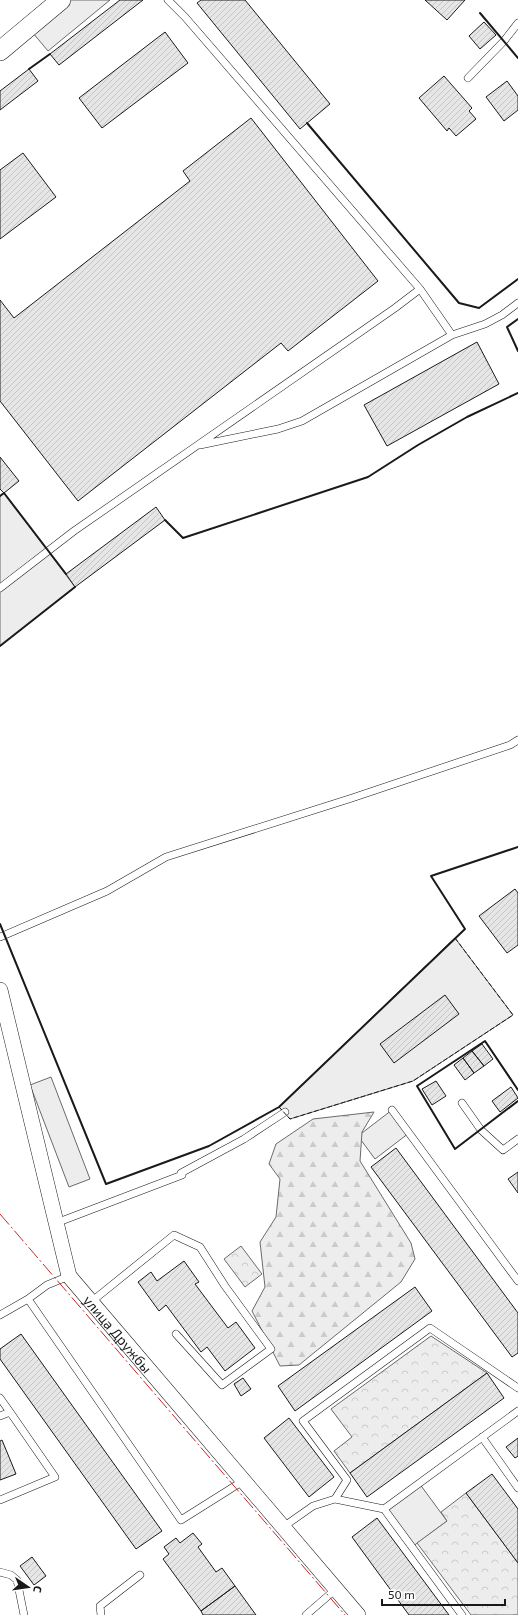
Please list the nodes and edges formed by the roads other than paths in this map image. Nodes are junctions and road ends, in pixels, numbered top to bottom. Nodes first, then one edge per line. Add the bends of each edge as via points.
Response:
1 (61, 0) edge
2 (168, 0) edge
3 (518, 23) edge
4 (0, 51) edge
5 (468, 78) dead end
6 (420, 289) junction
7 (518, 303) edge
8 (452, 334) junction
9 (196, 446) junction
10 (0, 588) edge
11 (518, 740) edge
12 (0, 937) edge
13 (0, 990) edge
14 (462, 1103) dead end
15 (392, 1110) dead end
16 (285, 1112) dead end
17 (518, 1139) edge
18 (56, 1223) junction
19 (69, 1276) junction
20 (518, 1281) edge
21 (28, 1299) junction
22 (91, 1302) junction
23 (0, 1315) edge
24 (176, 1334) dead end
25 (518, 1388) edge
26 (0, 1398) edge
27 (518, 1411) edge
28 (10, 1412) junction
29 (0, 1416) edge
30 (482, 1437) junction
31 (243, 1481) junction
32 (518, 1488) edge
33 (336, 1499) junction
34 (0, 1500) edge
35 (384, 1509) junction
36 (283, 1527) junction
37 (0, 1572) edge
38 (140, 1575) dead end
39 (336, 1589) junction
40 (24, 1615) edge
41 (101, 1615) edge
42 (306, 1615) edge
43 (358, 1615) edge
44 (462, 1615) edge

1 - 4 street
2 - 6 lane
3 - 5 lane
6 - 8 lane
6 - 9 lane
7 - 8 lane via 485,324
8 - 9 lane via 302,421 278,429
9 - 10 lane via 74,531
11 - 12 lane via 510,745 352,798 166,857 106,891
13 - 18 street, улица Дружбы
14 - 17 lane via 481,1130 503,1150
15 - 20 lane
16 - 18 lane via 244,1139 181,1173 182,1175
18 - 19 street, улица Дружбы
19 - 21 lane via 47,1285
19 - 22 street, улица Дружбы
21 - 23 lane
21 - 31 lane via 181,1520
22 - 24 lane via 174,1235 200,1247 271,1349 222,1385
22 - 31 street, улица Дружбы
25 - 33 lane via 430,1328 303,1420 347,1480
26 - 28 lane
27 - 30 lane
28 - 29 lane
28 - 34 lane via 55,1477
30 - 32 lane
30 - 35 lane
31 - 36 street, улица Дружбы
33 - 35 lane
33 - 36 lane via 314,1506
35 - 44 lane
36 - 39 street, улица Дружбы
37 - 40 lane via 17,1580
38 - 41 lane via 100,1606
39 - 42 lane
39 - 43 street, улица Дружбы

